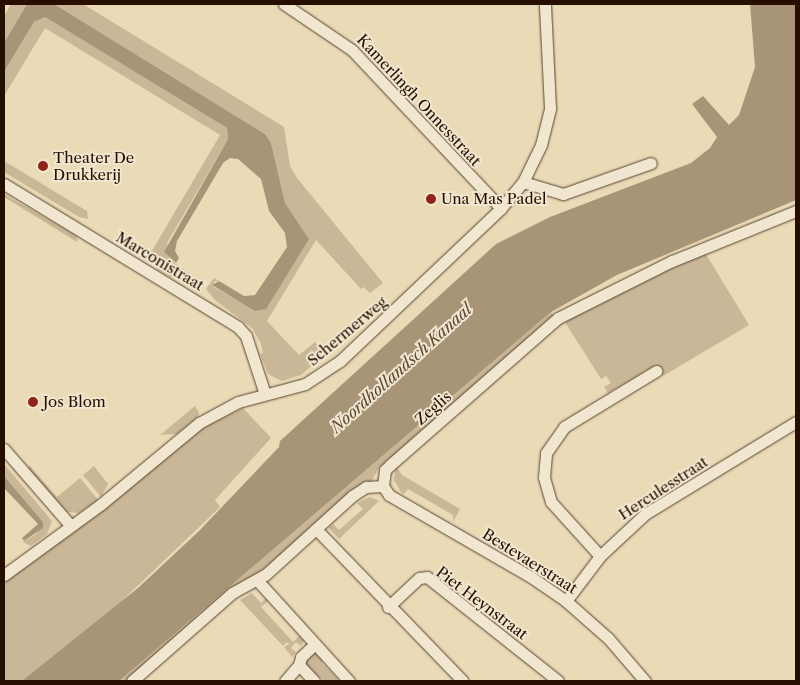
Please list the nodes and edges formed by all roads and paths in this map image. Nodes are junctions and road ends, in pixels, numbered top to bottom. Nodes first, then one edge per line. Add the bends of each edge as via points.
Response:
1 (284, 4) edge
2 (545, 4) edge
3 (651, 163) dead end
4 (523, 182) junction
5 (4, 184) edge
6 (501, 208) junction
7 (796, 211) edge
8 (656, 371) dead end
9 (265, 394) junction
10 (796, 422) edge
11 (4, 449) edge
12 (383, 486) junction
13 (70, 525) junction
14 (316, 529) junction
15 (600, 556) junction
16 (4, 575) edge
17 (257, 580) junction
18 (566, 601) junction
19 (388, 607) junction
20 (314, 645) junction
21 (299, 665) junction
22 (132, 681) edge
23 (285, 681) edge
24 (314, 681) edge
25 (349, 681) edge
26 (463, 681) edge
27 (558, 681) edge
28 (645, 681) edge

1 - 6 street, Kamerlingh Onnesstraat via 352,50
2 - 4 street, Schermerweg via 550,108 541,145
3 - 4 street via 563,194
4 - 6 street, Schermerweg
5 - 9 street, Marconistraat via 238,327 246,336
6 - 9 street, Schermerweg via 340,361 305,384
7 - 12 street, Zeglis via 672,261 558,318 390,465 385,470
8 - 15 street via 564,427 546,453 544,477 550,502
9 - 13 street, Schermerweg via 238,402 199,422 100,505
10 - 15 street, Herculesstraat via 646,514
11 - 13 street
12 - 14 street via 359,491
12 - 18 street, Bestevaerstraat via 389,495 531,577
13 - 16 street, Schermerweg
14 - 17 street
14 - 19 street
15 - 18 street, Herculesstraat
17 - 20 street
17 - 22 street via 232,593
18 - 28 street, Bestevaerstraat via 613,643
19 - 26 street
19 - 27 street, Piet Heynstraat via 419,578 427,578
20 - 21 street via 301,657
20 - 25 street
21 - 23 street
21 - 24 street

